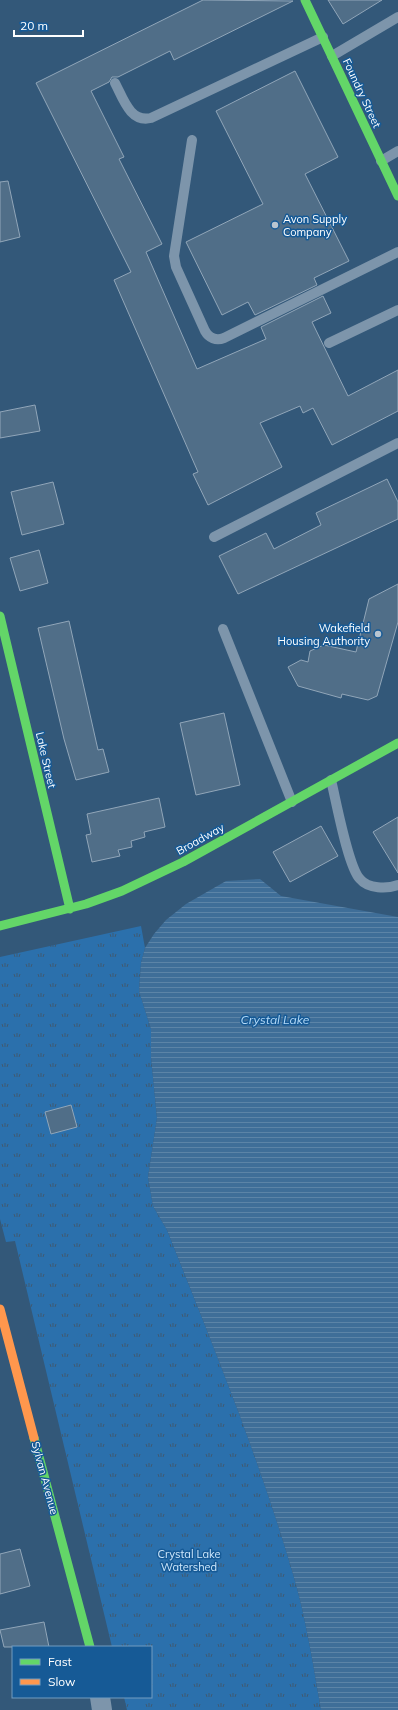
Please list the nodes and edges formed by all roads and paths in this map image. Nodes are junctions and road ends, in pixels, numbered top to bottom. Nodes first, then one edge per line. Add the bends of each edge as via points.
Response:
1 (305, 0) edge
2 (398, 17) edge
3 (323, 37) junction
4 (332, 56) junction
5 (115, 83) dead end
6 (192, 140) dead end
7 (398, 151) edge
8 (381, 161) junction
9 (398, 196) edge
10 (398, 252) edge
11 (398, 310) edge
12 (329, 343) dead end
13 (398, 443) edge
14 (214, 537) dead end
15 (0, 616) edge
16 (223, 629) dead end
17 (398, 743) edge
18 (331, 780) junction
19 (292, 802) junction
20 (398, 885) edge
21 (70, 909) junction
22 (0, 926) edge
23 (0, 1309) edge
24 (90, 1646) edge
25 (100, 1698) edge
26 (102, 1710) edge

1 - 3 street, Foundry Street
2 - 4 lane
3 - 4 street, Foundry Street
3 - 5 lane via 152,118 140,118 133,114
4 - 8 street, Foundry Street
6 - 10 lane via 174,259 210,338 224,338
7 - 8 lane
8 - 9 street, Foundry Street
11 - 12 lane
13 - 14 lane
15 - 21 street, Lake Street
16 - 19 lane
17 - 18 street, Broadway
18 - 19 street, Broadway
18 - 20 lane via 352,865 359,879 376,886
19 - 21 street, Broadway via 183,862 122,891
21 - 22 street, Broadway
23 - 24 street, Sylvan Avenue
25 - 26 street

